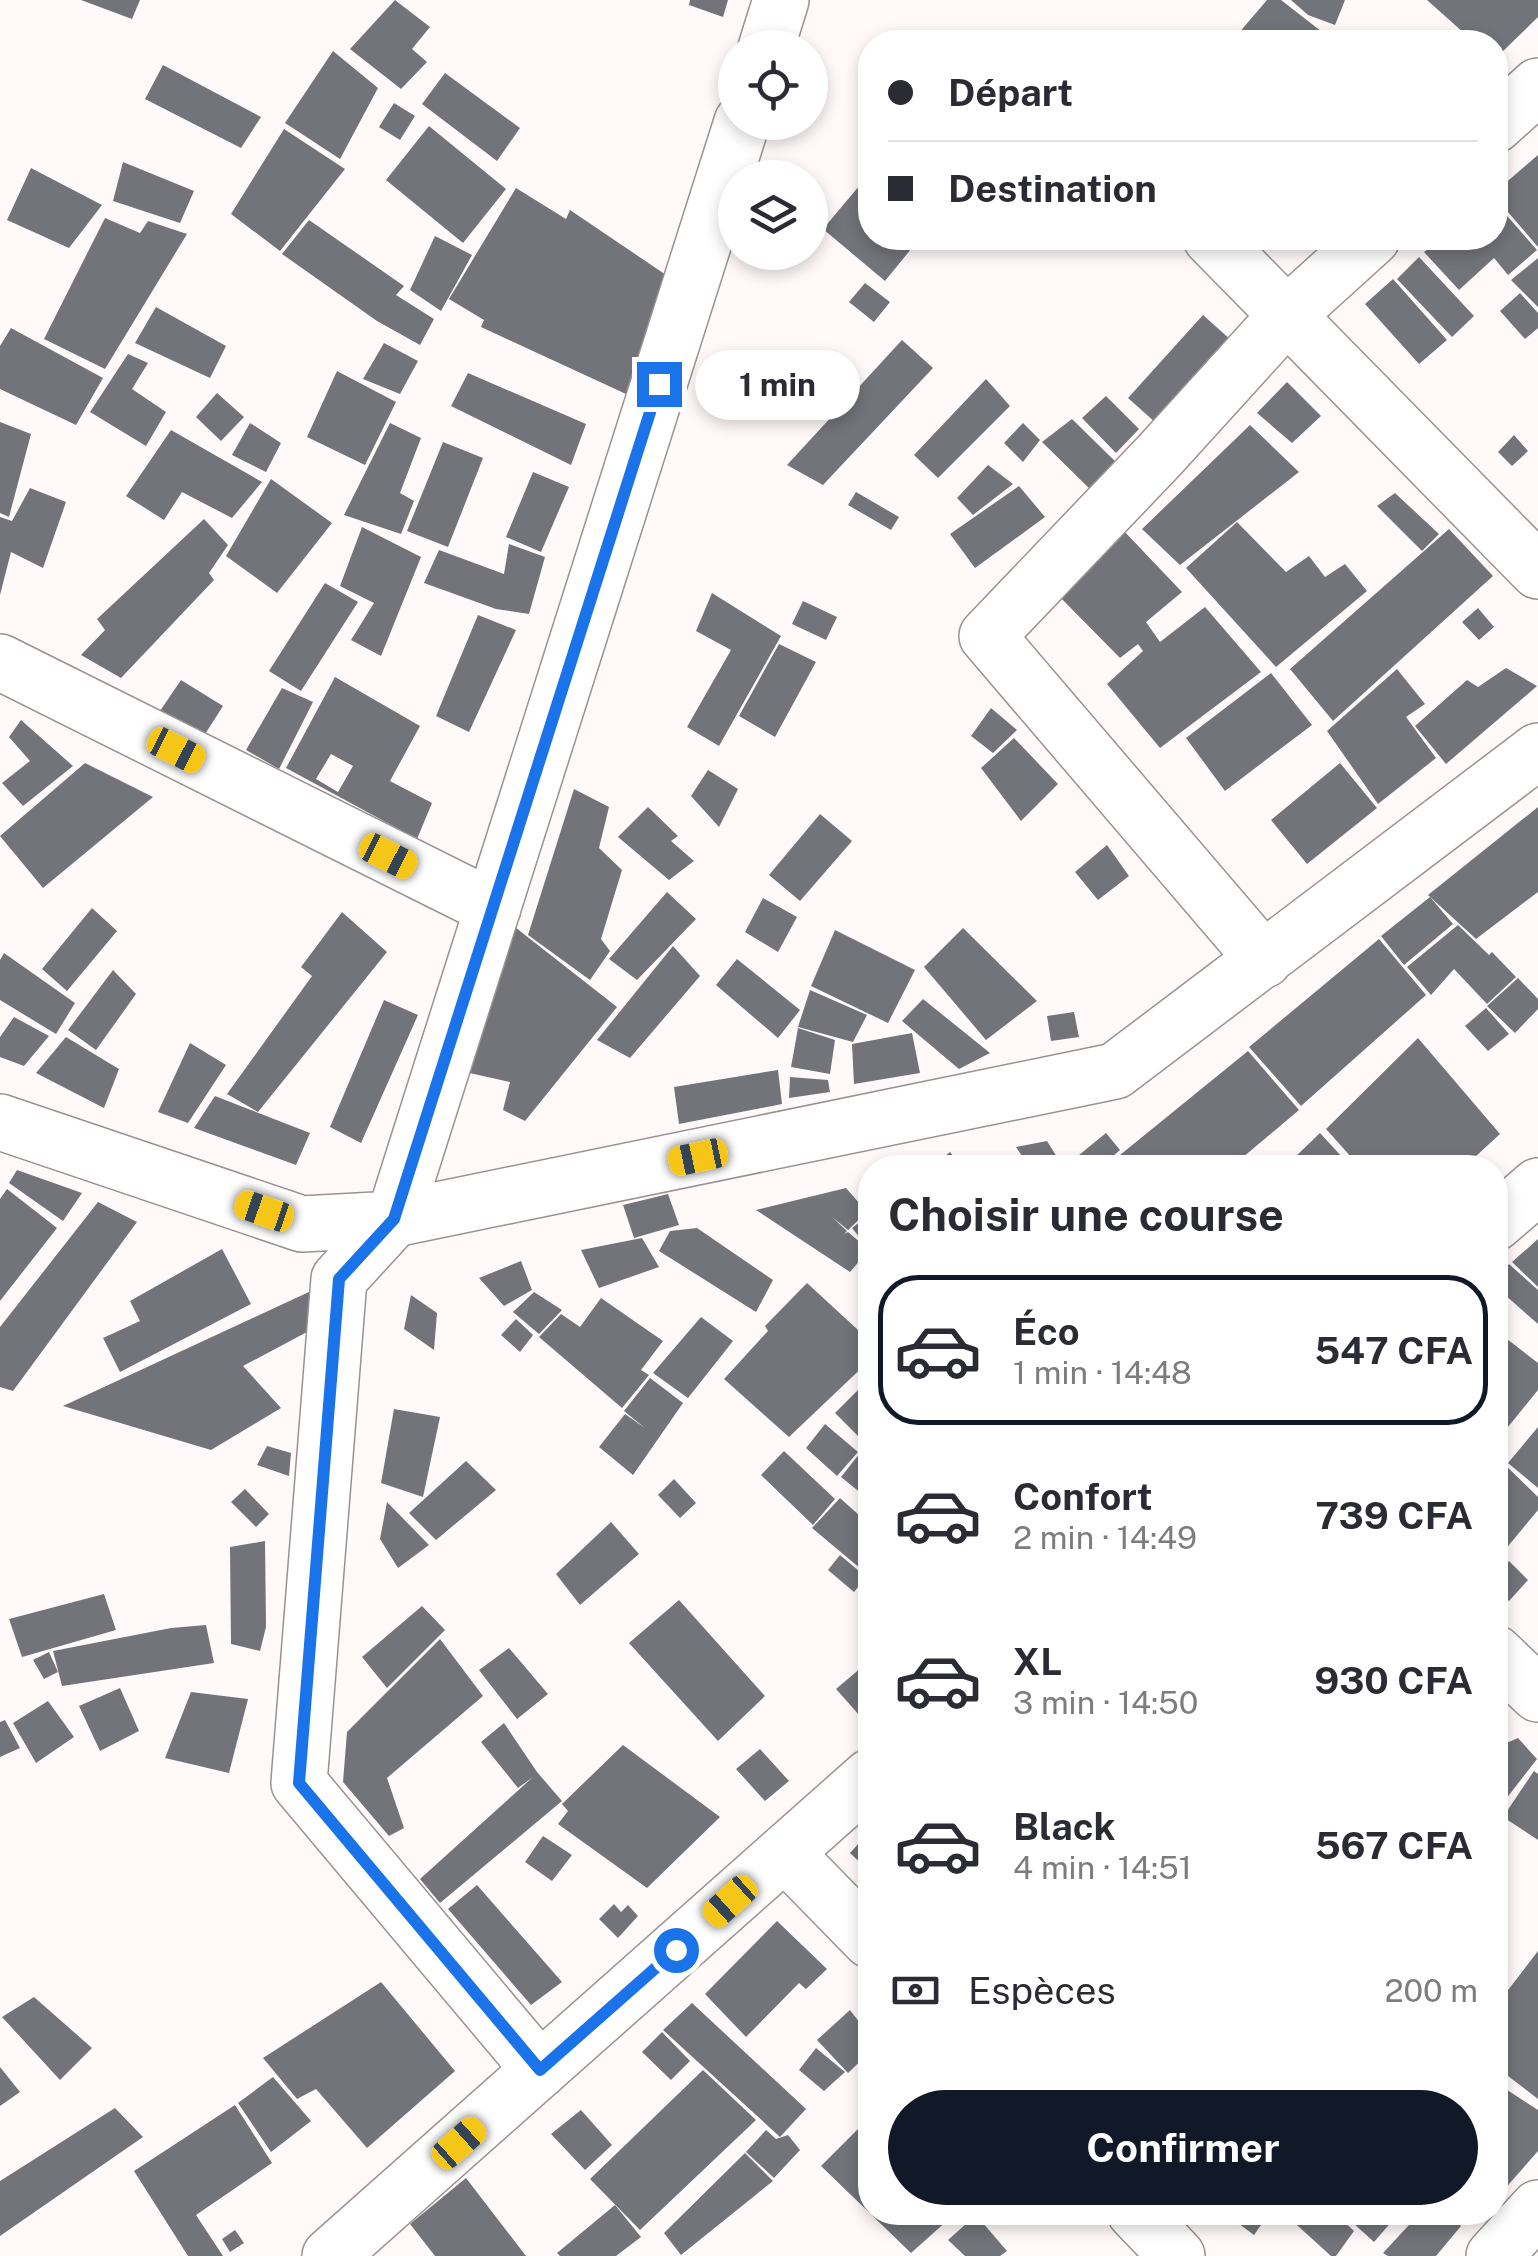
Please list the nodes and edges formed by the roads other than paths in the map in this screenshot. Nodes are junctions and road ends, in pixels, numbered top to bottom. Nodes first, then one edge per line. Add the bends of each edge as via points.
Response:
1 (780, 0) edge
2 (771, 30) edge
3 (1538, 86) edge
4 (1508, 113) edge
5 (736, 140) edge
6 (1223, 250) edge
7 (1359, 250) edge
8 (1288, 315) junction
9 (1538, 571) edge
10 (0, 662) edge
11 (1538, 751) edge
12 (493, 908) junction
13 (1264, 960) junction
14 (0, 1122) edge
15 (1538, 1186) edge
16 (1508, 1212) edge
17 (394, 1219) junction
18 (1508, 1665) edge
19 (1538, 1694) edge
20 (858, 1787) edge
21 (785, 1853) junction
22 (858, 1928) edge
23 (540, 2070) junction
24 (1538, 2208) edge
25 (1147, 2225) edge
26 (348, 2251) edge
27 (1177, 2256) edge
28 (1494, 2256) edge

1 - 2 street
3 - 4 street
5 - 12 street
6 - 8 street
7 - 8 street
8 - 9 street
8 - 13 street via 986,636
10 - 12 street
11 - 13 street
12 - 17 street
13 - 17 street via 1115,1071
14 - 17 street via 302,1224
15 - 16 street
17 - 23 street via 339,1279 299,1783
18 - 19 street
20 - 21 street
21 - 22 street
21 - 23 street
23 - 26 street
24 - 28 street
25 - 27 street

